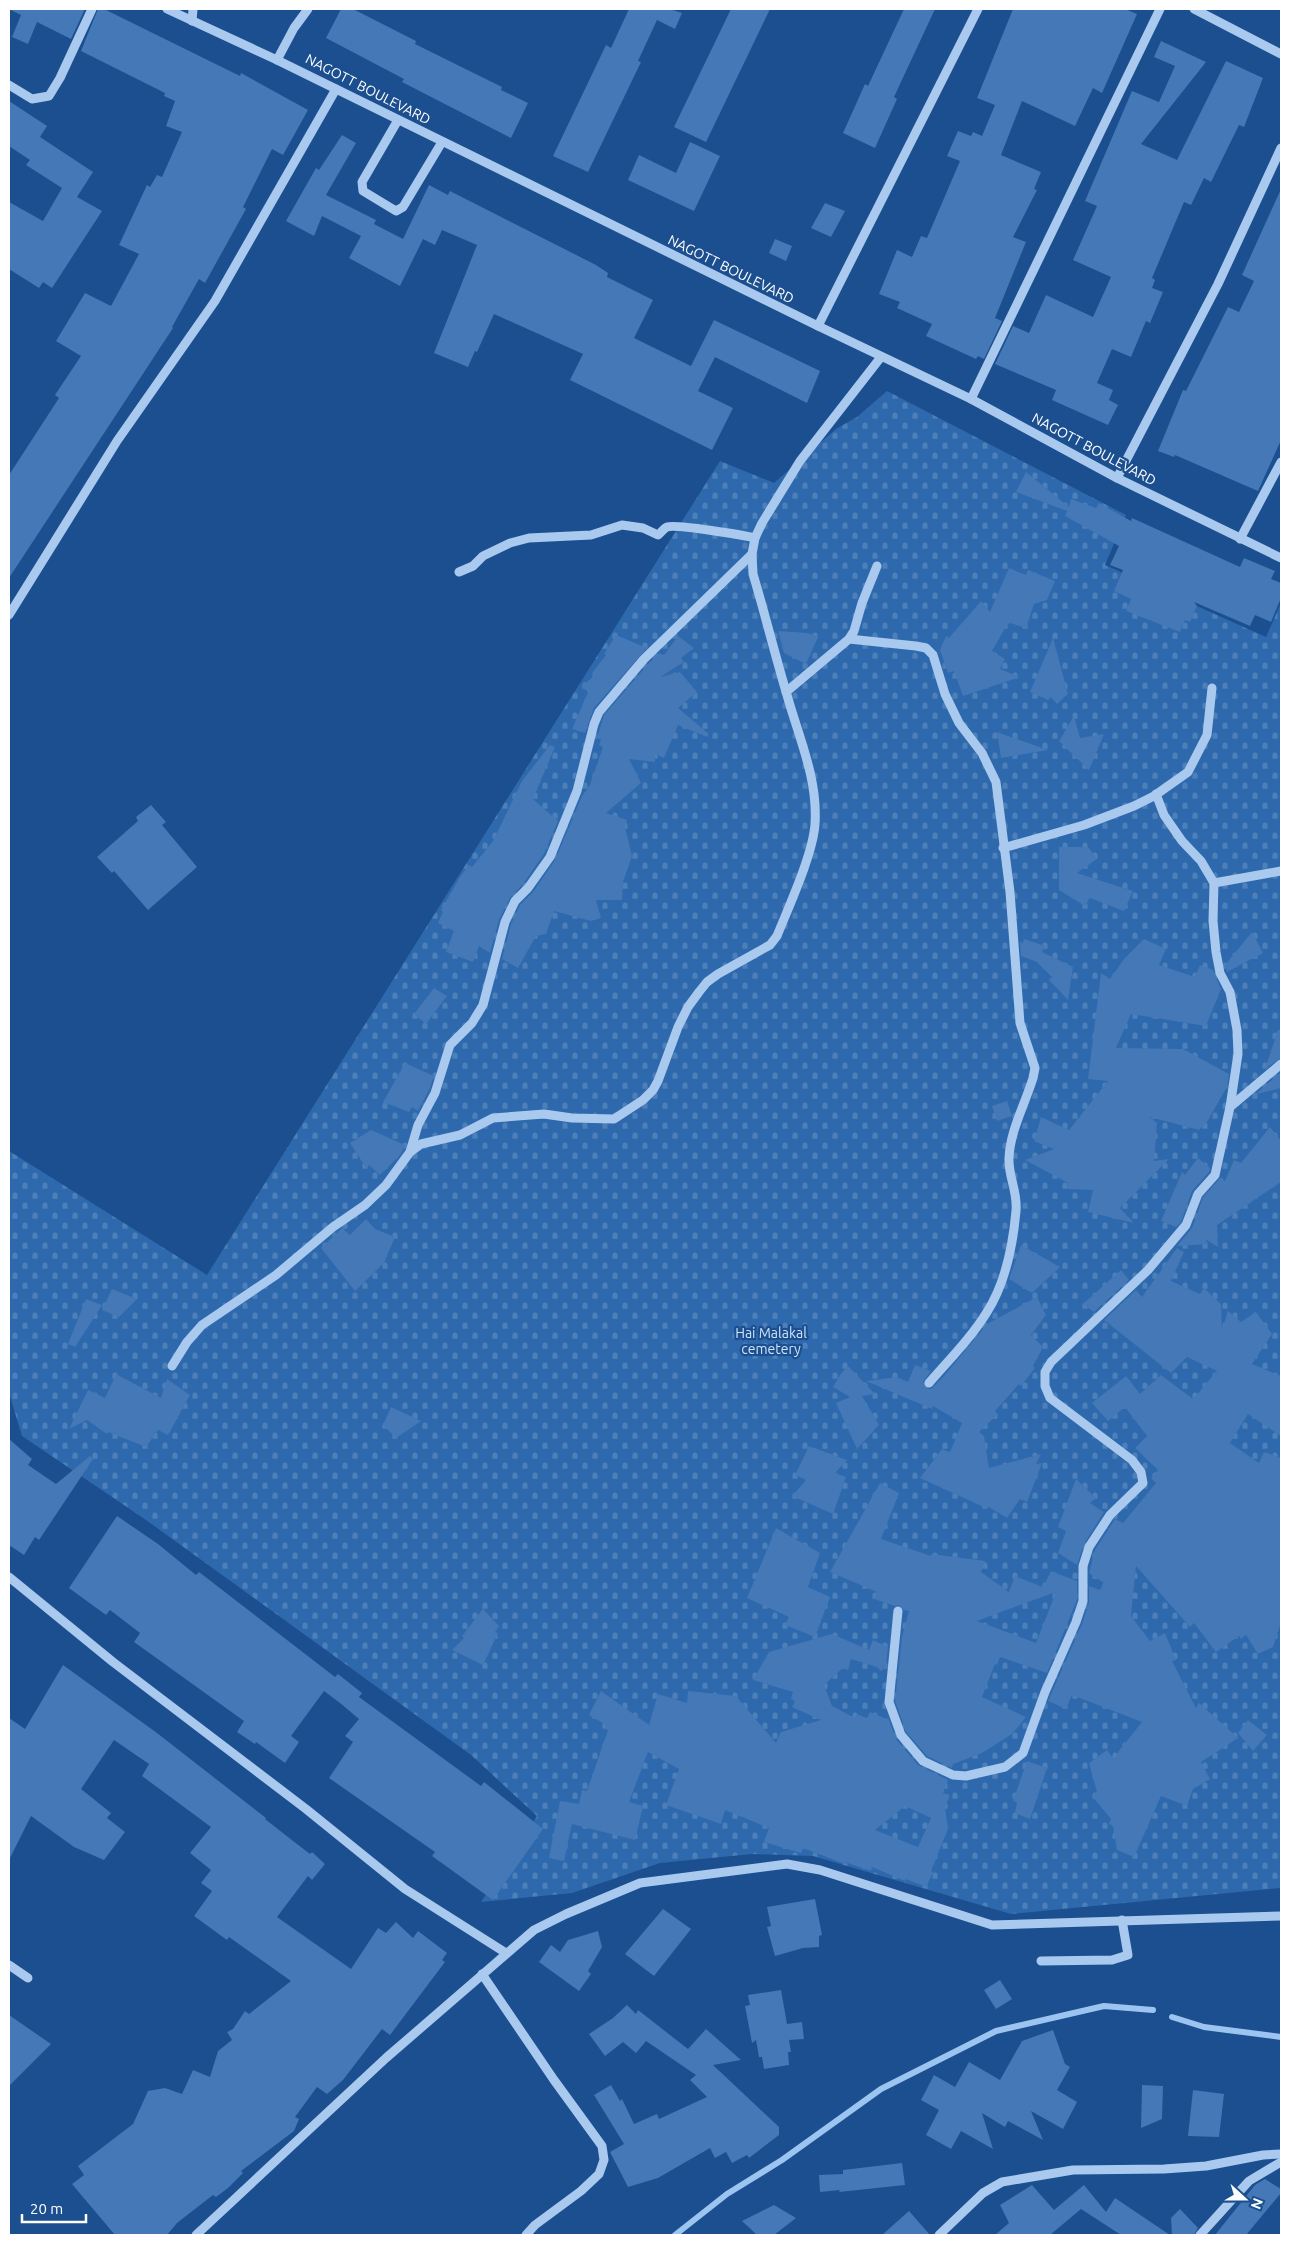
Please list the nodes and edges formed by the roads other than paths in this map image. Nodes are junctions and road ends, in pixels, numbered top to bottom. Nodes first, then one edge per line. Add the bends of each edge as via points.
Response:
1 (92, 9) edge
2 (166, 9) edge
3 (193, 9) edge
4 (308, 9) edge
5 (978, 9) edge
6 (1160, 9) edge
7 (1194, 9) edge
8 (192, 20) junction
9 (1281, 54) edge
10 (277, 60) junction
11 (9, 85) edge
12 (336, 88) junction
13 (398, 120) junction
14 (442, 142) junction
15 (1281, 148) edge
16 (818, 326) junction
17 (881, 357) junction
18 (971, 398) junction
19 (1281, 462) edge
20 (1117, 478) junction
21 (755, 538) junction
22 (1240, 539) junction
23 (752, 554) junction
24 (1281, 558) edge
25 (877, 566) dead end
26 (459, 572) dead end
27 (9, 615) edge
28 (849, 639) junction
29 (1212, 688) dead end
30 (786, 692) junction
31 (1156, 794) junction
32 (1003, 848) junction
33 (1281, 870) edge
34 (1214, 883) junction
35 (1281, 1064) edge
36 (1230, 1107) junction
37 (410, 1152) junction
38 (172, 1366) dead end
39 (929, 1383) dead end
40 (9, 1577) edge
41 (898, 1611) dead end
42 (1281, 1916) edge
43 (1122, 1920) junction
44 (506, 1953) junction
45 (1041, 1961) dead end
46 (9, 1965) edge
47 (482, 1974) junction
48 (28, 1978) dead end
49 (1281, 2154) edge
50 (1281, 2162) edge
51 (196, 2235) edge
52 (526, 2235) edge
53 (939, 2235) edge
54 (1200, 2235) edge

1 - 11 street via 49,96 32,99
2 - 8 street, NAGOTT BOULEVARD
3 - 8 street
4 - 10 street
5 - 16 street
6 - 18 street
7 - 9 street
8 - 10 street, NAGOTT BOULEVARD
10 - 12 street, NAGOTT BOULEVARD
12 - 13 street, NAGOTT BOULEVARD
12 - 27 street via 215,301 117,441
13 - 14 street, NAGOTT BOULEVARD
13 - 14 street via 362,182 363,191 396,211 403,207
14 - 16 street, NAGOTT BOULEVARD
15 - 20 street via 1218,284
16 - 17 street, NAGOTT BOULEVARD
17 - 18 street, NAGOTT BOULEVARD
17 - 21 street via 800,461
18 - 20 street, NAGOTT BOULEVARD
19 - 22 street
20 - 22 street, NAGOTT BOULEVARD
21 - 23 street
21 - 26 street via 678,526 667,527 658,535 643,528 622,526 591,535 529,538 510,543
22 - 24 street, NAGOTT BOULEVARD
23 - 30 street via 753,574
23 - 37 street via 644,659 600,712 577,791 555,845 528,888 515,901 505,922 483,1005 472,1023 450,1045 435,1094 418,1125
25 - 28 street
28 - 30 street
28 - 32 street via 916,646 926,648 933,655 945,694 959,723 982,754 996,782
29 - 31 street via 1207,735 1188,772
30 - 37 street via 807,758 815,798 815,826 807,856 777,936 770,945 718,974 698,992 678,1027 653,1090 614,1118 544,1114 493,1118 460,1134 421,1144
31 - 32 street via 1084,825
31 - 34 street via 1164,815 1201,861
32 - 39 street via 1010,892 1020,1023 1035,1068 1011,1141 1009,1159 1016,1194 1014,1228 1004,1270 988,1310
33 - 34 street
34 - 36 street via 1216,952 1220,973 1230,992 1237,1030 1238,1054
35 - 36 street
36 - 41 street via 1215,1175 1198,1194 1186,1225 1148,1270 1051,1362 1045,1372 1050,1398 1132,1460 1141,1472 1143,1483 1110,1515 1089,1547 1076,1622 1023,1753 1005,1767 981,1774 960,1775 923,1761 910,1747 895,1723 889,1702
37 - 38 street via 386,1185 365,1205 276,1275 202,1325
40 - 44 street via 405,1889
42 - 43 street
43 - 44 street via 992,1925 820,1870 787,1864 640,1883 534,1930
43 - 45 street via 1128,1955 1112,1960
44 - 47 street
46 - 48 street
47 - 51 street via 386,2058
47 - 52 street via 602,2146 604,2160 599,2174
49 - 53 street via 1206,2166 1073,2170 1017,2178 983,2193
50 - 54 street via 1249,2181

